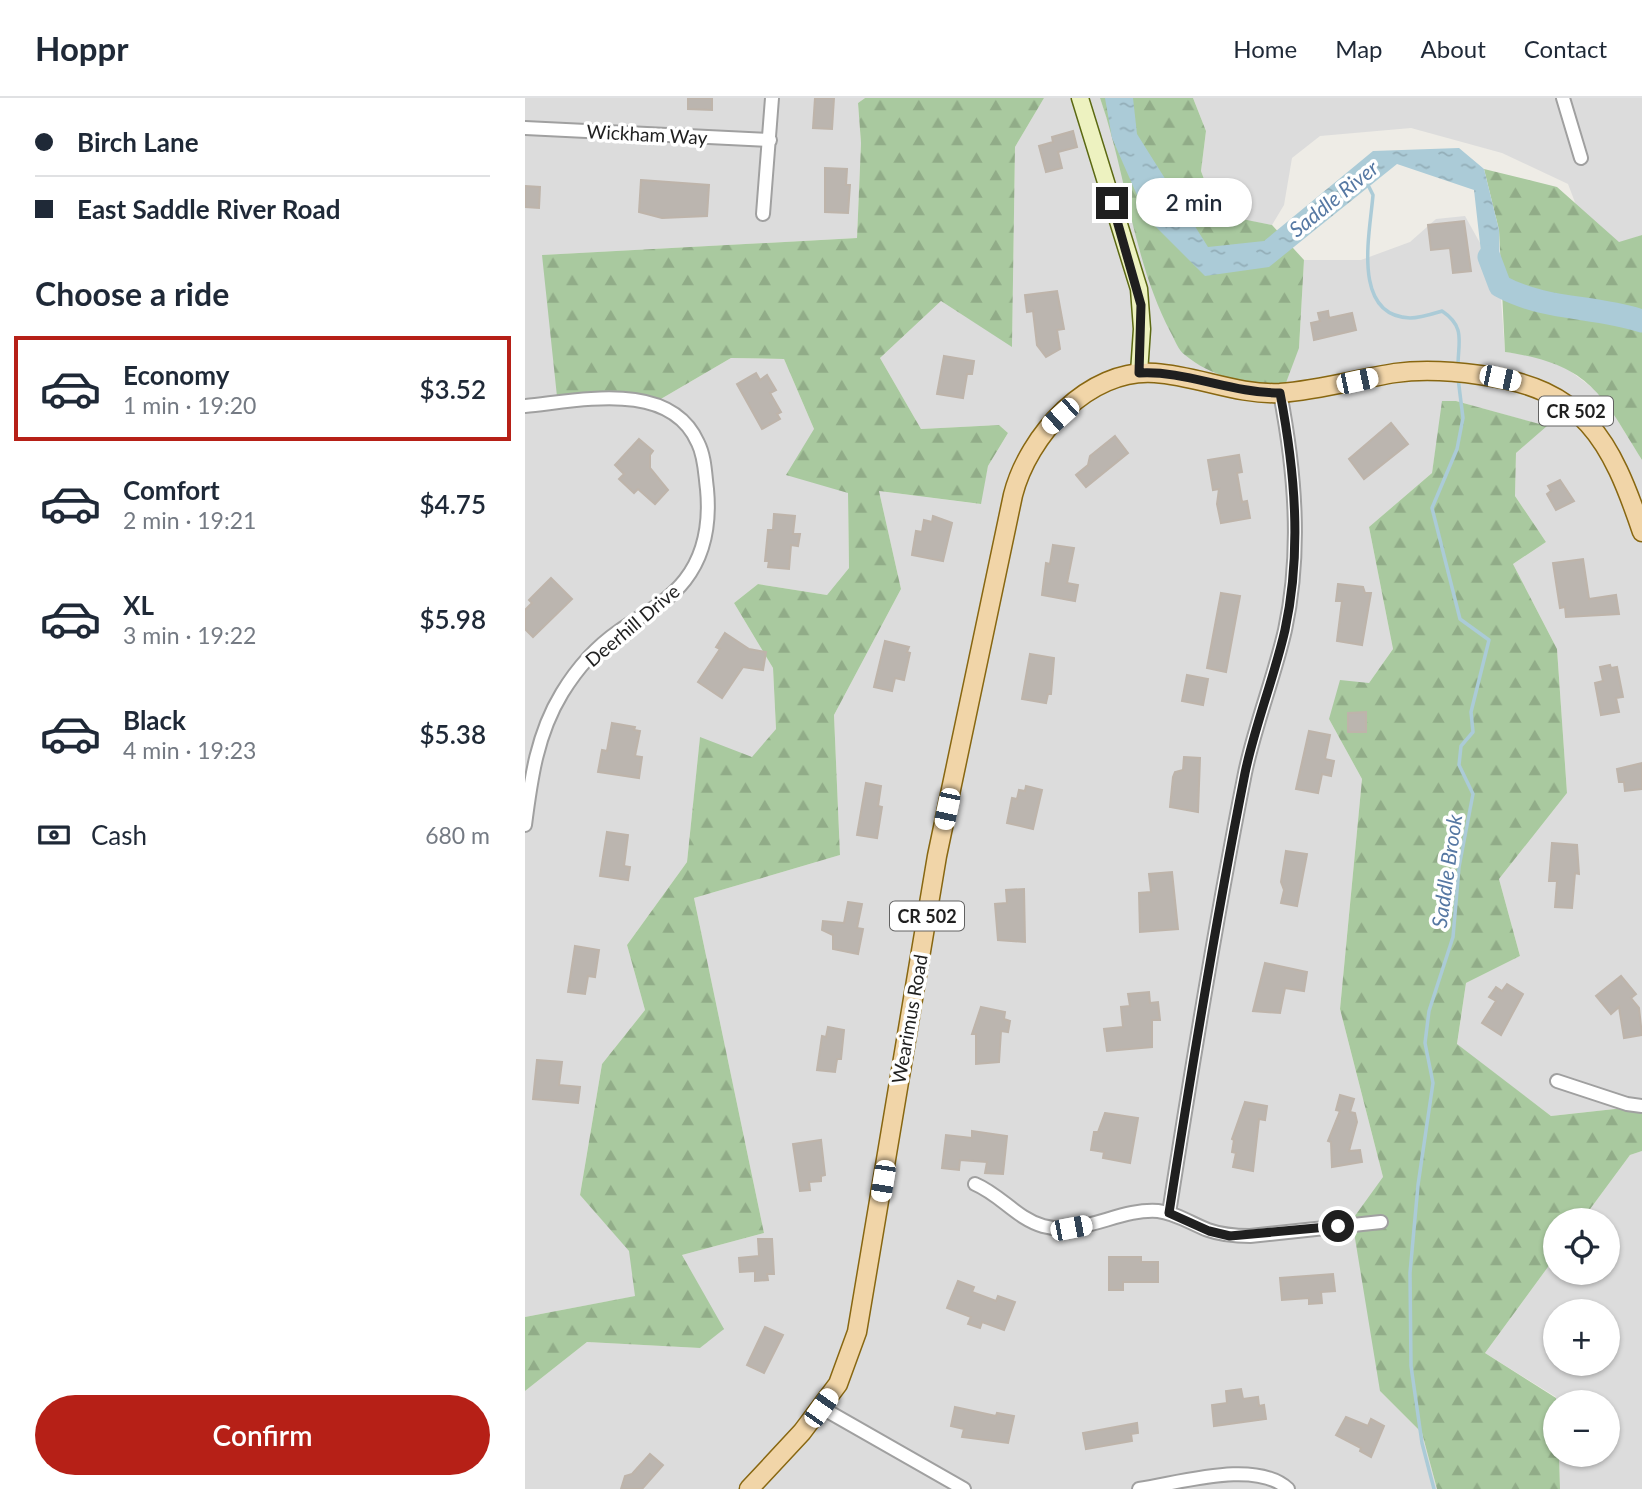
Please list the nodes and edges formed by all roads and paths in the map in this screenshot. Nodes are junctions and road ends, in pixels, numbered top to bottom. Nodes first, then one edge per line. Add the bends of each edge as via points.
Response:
1 (772, 98) edge
2 (1080, 98) edge
3 (1563, 98) edge
4 (525, 128) edge
5 (770, 140) junction
6 (1581, 158) dead end
7 (762, 214) dead end
8 (1139, 373) junction
9 (1280, 393) junction
10 (525, 406) edge
11 (1638, 510) edge
12 (1642, 531) edge
13 (525, 825) edge
14 (1557, 1081) dead end
15 (1642, 1106) edge
16 (975, 1184) dead end
17 (1169, 1213) junction
18 (1381, 1222) dead end
19 (821, 1408) junction
20 (749, 1489) edge
21 (964, 1489) edge
22 (1139, 1489) edge
23 (1288, 1489) edge

1 - 5 street
2 - 8 main road via 1139,289
3 - 6 street
4 - 5 street, Wickham Way
5 - 7 street
8 - 9 main road, CR 502
8 - 19 main road, Wearimus Road / CR 502 via 1104,383 1060,416 1030,450 1017,477 937,856 864,1301 849,1357
9 - 11 main road, CR 502 via 1398,372 1448,371 1541,388 1574,409 1594,430
9 - 17 street via 1292,454 1292,590 1246,770
10 - 13 street, Deerhill Drive via 639,400 669,410 698,442 709,509 703,546 688,577 660,605 596,650 562,692 539,742
11 - 12 main road, CR 502
14 - 15 street
16 - 17 street via 1030,1221 1057,1228 1115,1215
17 - 18 street via 1230,1236
19 - 20 main road, Wearimus Road / CR 502
19 - 21 street
22 - 23 street via 1251,1473 1276,1479

